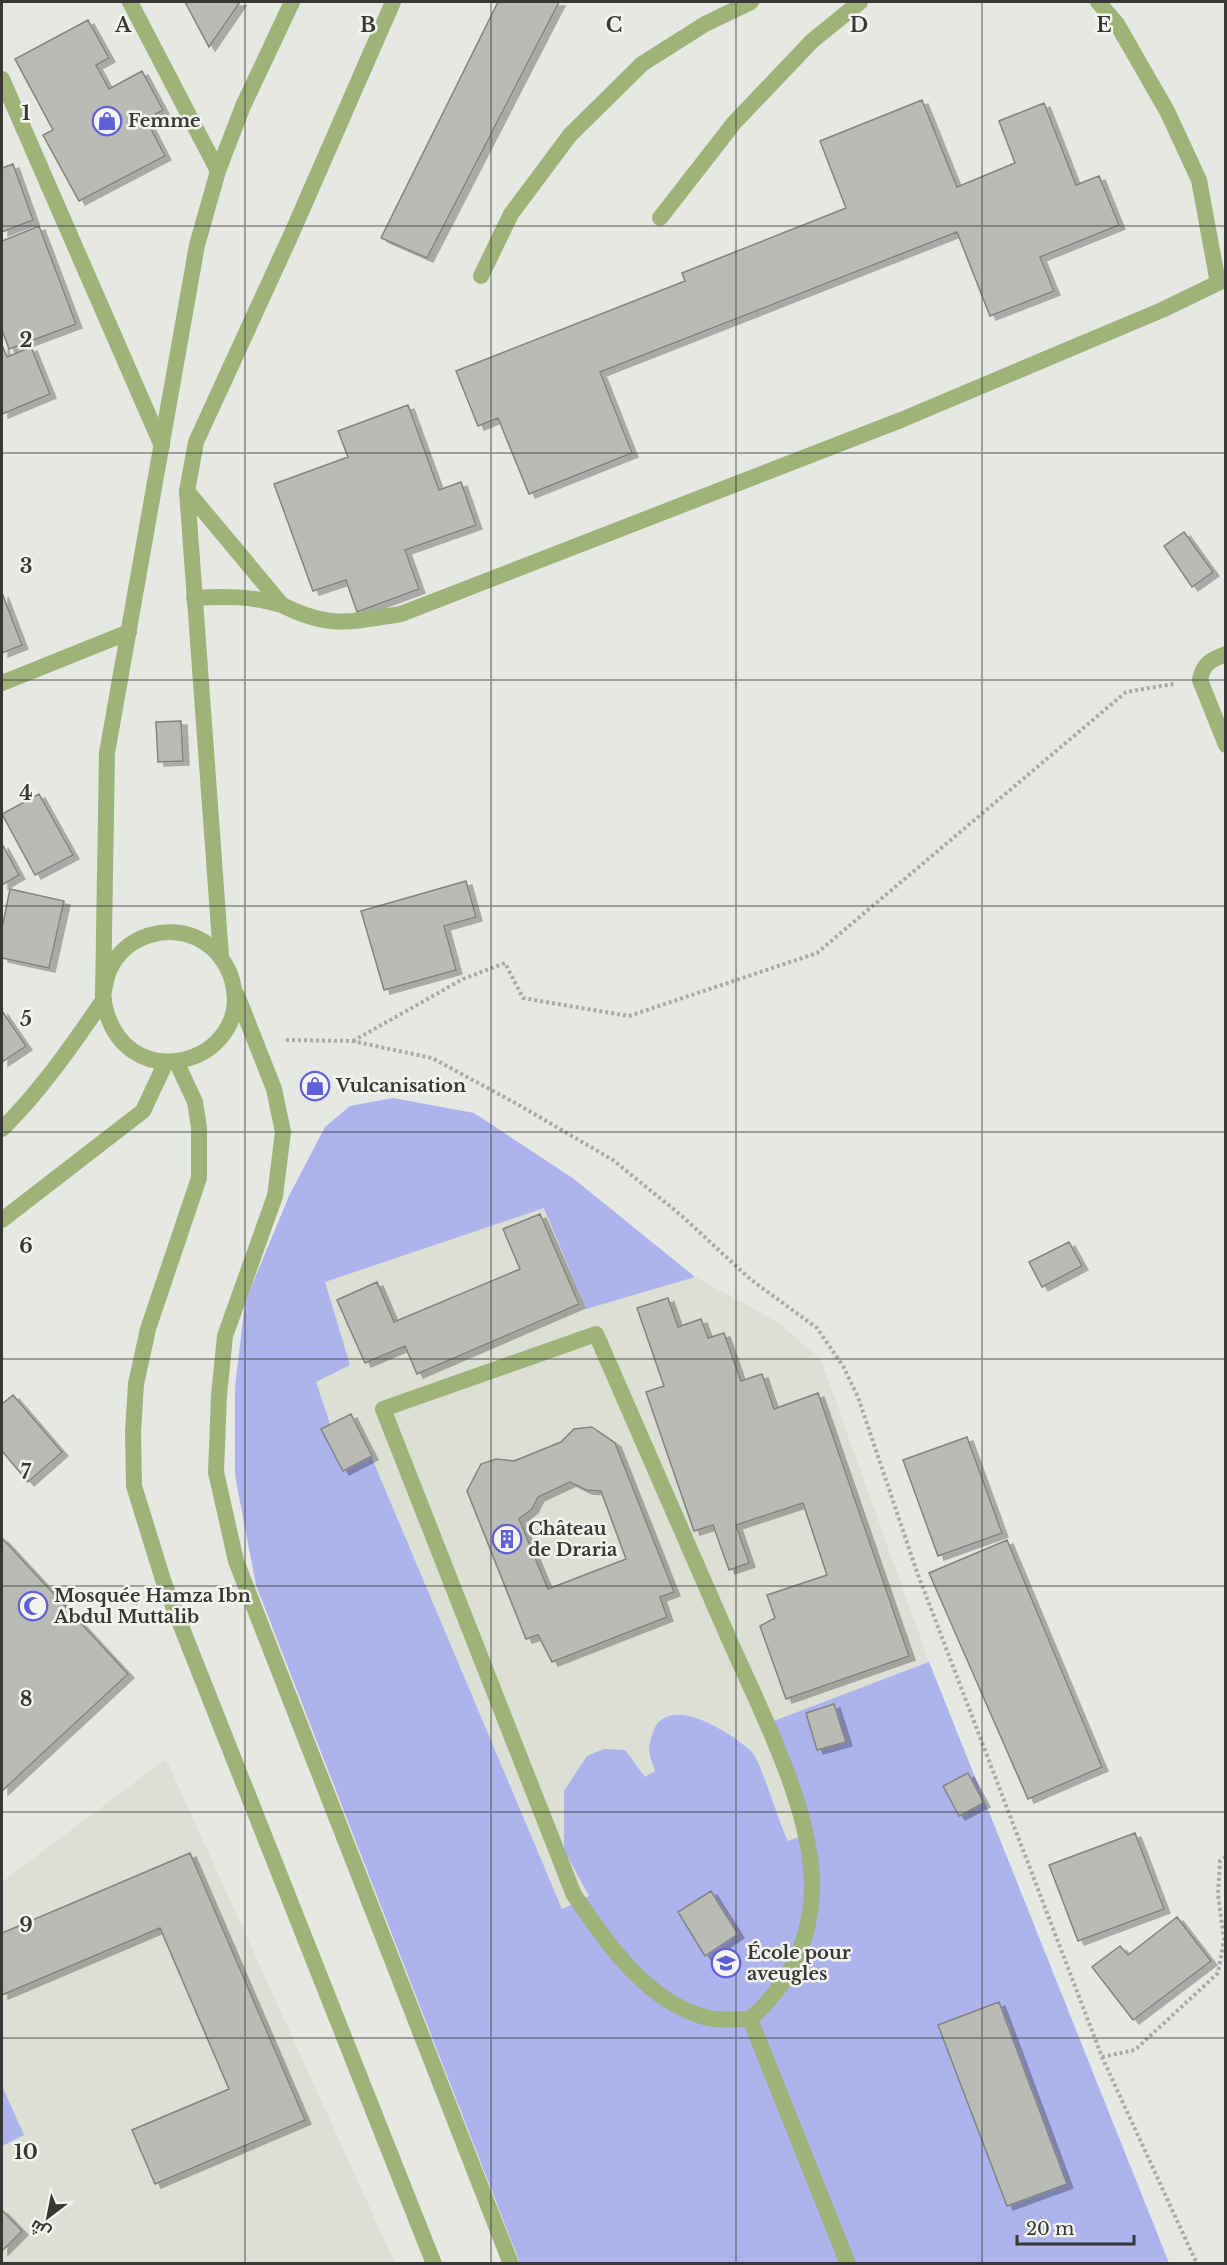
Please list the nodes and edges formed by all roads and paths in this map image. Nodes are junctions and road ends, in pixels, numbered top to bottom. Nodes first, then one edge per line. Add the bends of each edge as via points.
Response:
1 (130, 2) edge
2 (292, 2) edge
3 (393, 2) edge
4 (751, 2) edge
5 (860, 2) edge
6 (1098, 2) edge
7 (2, 79) edge
8 (218, 171) junction
9 (660, 218) dead end
10 (481, 276) dead end
11 (1222, 282) edge
12 (162, 446) junction
13 (187, 490) junction
14 (194, 598) junction
15 (282, 605) junction
16 (129, 632) junction
17 (1226, 654) edge
18 (1200, 680) junction
19 (2, 683) edge
20 (1226, 746) edge
21 (221, 956) junction
22 (235, 991) junction
23 (104, 997) junction
24 (251, 1032) junction
25 (352, 1041) junction
26 (171, 1062) junction
27 (2, 1129) edge
28 (2, 1220) edge
29 (1226, 1857) edge
30 (750, 2019) junction
31 (1102, 2056) junction
32 (434, 2264) edge
33 (511, 2264) edge
34 (848, 2264) edge
35 (1197, 2264) edge

1 - 8 street
2 - 8 street via 243,106
3 - 13 street via 196,442
4 - 10 street via 705,24 642,64 570,135 512,214
5 - 9 street via 812,41 734,123
6 - 11 street via 1117,24 1167,111 1199,180
7 - 12 street
8 - 12 street via 197,245
11 - 15 street via 901,420 401,614 346,623 309,619
12 - 16 street
13 - 14 street
13 - 15 street
14 - 15 street via 260,598
14 - 21 street
16 - 19 street
16 - 23 street via 107,753
17 - 18 street via 1208,661
18 - 20 street
18 - 25 path via 1126,692 817,953 629,1016 523,998 505,963 453,984
21 - 22 street
21 - 23 street via 192,935 155,933 134,941 122,951 110,969
22 - 24 street
22 - 26 street via 234,1010 225,1031 204,1053
23 - 26 street via 107,1019 118,1039 147,1059
23 - 27 street via 74,1043
24 - 25 path via 281,1040
24 - 33 street via 274,1089 283,1132 274,1196 225,1336 216,1472 236,1561
25 - 31 path via 432,1058 613,1160 750,1279 817,1328 858,1397 917,1572
26 - 28 street via 143,1111
26 - 32 street via 195,1102 199,1178 148,1329 136,1384 134,1486 164,1583
29 - 31 path via 1220,1861 1218,1894 1224,1940 1218,1973 1135,2050
30 - 30 street via 789,1977 806,1932 812,1887 807,1830 770,1732 596,1334 383,1409 574,1895 607,1942 645,1984 679,2008 711,2018
30 - 34 street
31 - 35 path

